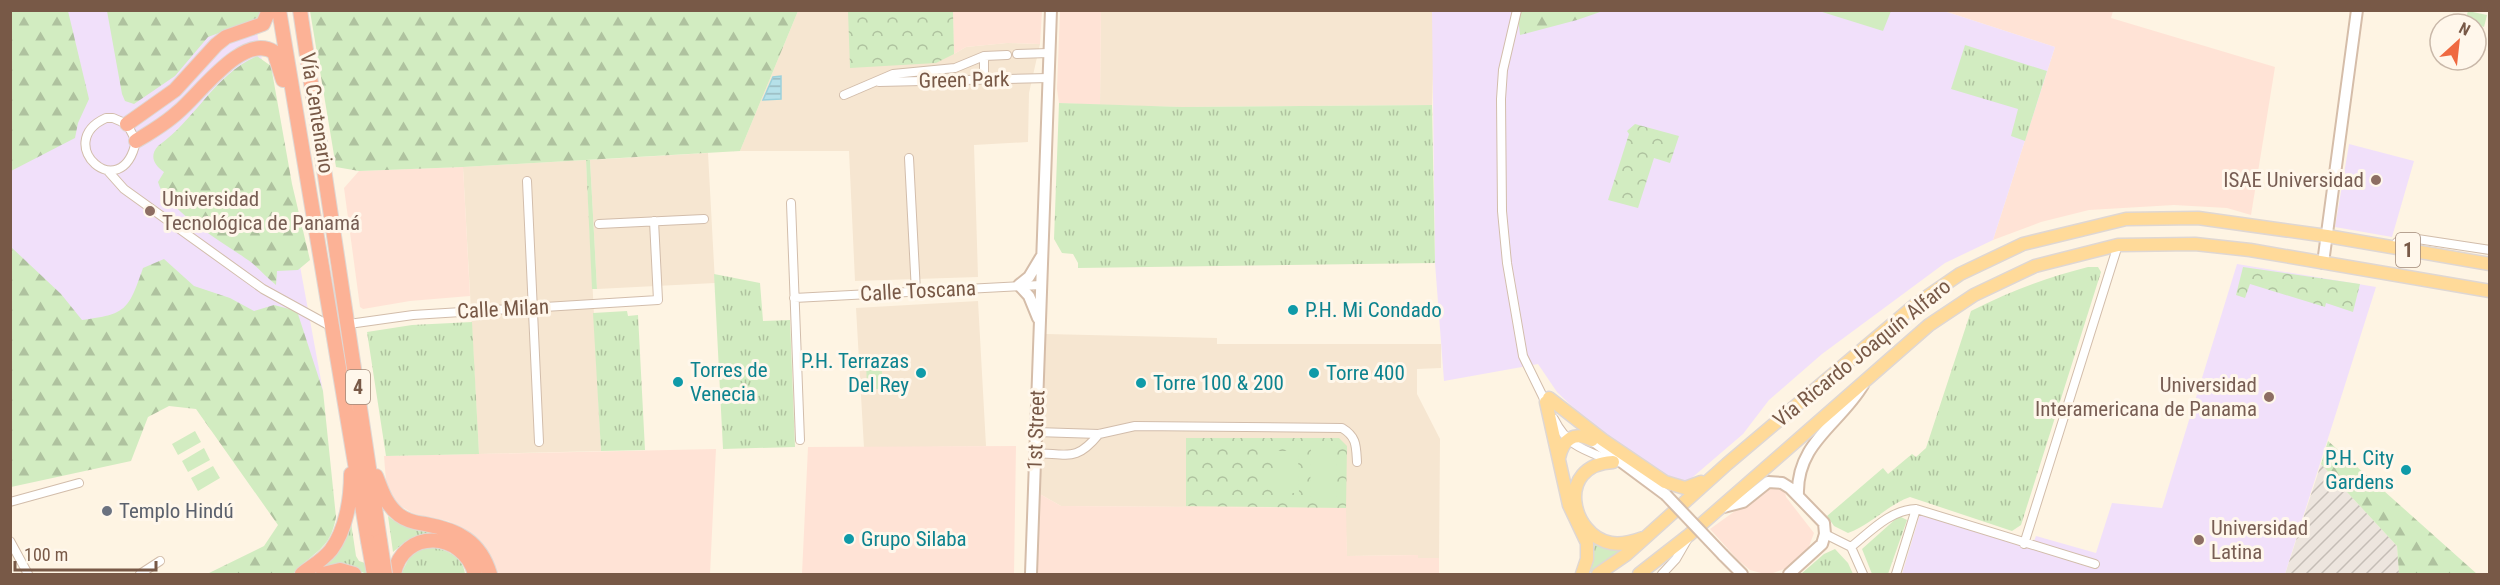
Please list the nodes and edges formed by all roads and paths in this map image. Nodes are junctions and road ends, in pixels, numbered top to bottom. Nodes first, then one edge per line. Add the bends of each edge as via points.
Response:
1 (269, 10) edge
2 (279, 10) edge
3 (300, 10) edge
4 (1051, 10) edge
5 (1517, 10) edge
6 (2357, 10) edge
7 (1049, 53) junction
8 (1017, 54) dead end
9 (1007, 55) dead end
10 (984, 56) junction
11 (1048, 78) junction
12 (984, 79) junction
13 (879, 82) junction
14 (844, 95) dead end
15 (127, 124) junction
16 (136, 141) junction
17 (300, 142) junction
18 (909, 158) dead end
19 (108, 171) junction
20 (526, 181) dead end
21 (791, 203) dead end
22 (704, 219) dead end
23 (654, 221) junction
24 (598, 224) dead end
25 (2327, 236) junction
26 (2118, 245) junction
27 (2393, 248) junction
28 (2489, 248) edge
29 (1042, 254) junction
30 (2323, 263) junction
31 (2490, 264) edge
32 (1019, 285) junction
33 (1041, 285) junction
34 (2490, 291) edge
35 (916, 292) junction
36 (794, 298) junction
37 (533, 308) junction
38 (1040, 322) junction
39 (349, 324) junction
40 (332, 327) junction
41 (1864, 383) junction
42 (1547, 400) junction
43 (1036, 432) junction
44 (1099, 434) junction
45 (800, 440) dead end
46 (1567, 440) junction
47 (1592, 440) junction
48 (539, 442) dead end
49 (359, 450) junction
50 (1035, 453) junction
51 (1559, 458) junction
52 (1357, 462) dead end
53 (1613, 462) junction
54 (1727, 464) junction
55 (1630, 470) junction
56 (79, 483) dead end
57 (351, 484) junction
58 (380, 486) junction
59 (1798, 495) junction
60 (10, 502) edge
61 (1720, 508) junction
62 (1916, 509) junction
63 (1825, 534) junction
64 (1689, 536) junction
65 (1644, 538) junction
66 (374, 541) junction
67 (10, 542) edge
68 (2024, 544) junction
69 (1851, 547) junction
70 (160, 561) dead end
71 (2095, 564) dead end
72 (28, 574) edge
73 (140, 574) edge
74 (302, 574) edge
75 (323, 574) edge
76 (354, 574) edge
77 (374, 574) edge
78 (385, 574) edge
79 (394, 574) edge
80 (475, 574) edge
81 (490, 574) edge
82 (1031, 574) edge
83 (1582, 574) edge
84 (1598, 574) edge
85 (1639, 574) edge
86 (1662, 574) edge
87 (1743, 574) edge
88 (1788, 574) edge
89 (1863, 574) edge
90 (1896, 574) edge

1 - 15 highway via 263,24 226,37 175,90
2 - 17 highway, Vía Centenario / 4
3 - 39 highway, Vía Centenario / 4
4 - 7 street, 1st Street
5 - 42 street via 1501,89 1502,211 1523,356
6 - 25 street
7 - 8 street, Green Park
7 - 11 street, 1st Street
9 - 10 street, Green Park
10 - 12 street
10 - 13 street, Green Park via 955,68 893,74
11 - 12 street, Green Park
11 - 29 street, 1st Street
12 - 13 street, Green Park
13 - 14 street, Green Park
15 - 16 street
15 - 19 street via 106,118 93,127 85,142 87,157
16 - 17 highway via 180,111 235,57 263,48 277,55
16 - 19 street via 129,162
17 - 40 highway, Vía Centenario / 4
18 - 35 street
19 - 40 street via 124,189 263,289
20 - 37 street
21 - 36 street
22 - 23 street
23 - 24 street
23 - 37 street, Calle Milan via 658,300
25 - 27 main road, Vía Ricardo Joaquín Alfaro / 1
25 - 30 street
25 - 54 main road, Vía Ricardo Joaquín Alfaro via 2198,218 2163,217 2126,219 2023,244 1960,274 1915,305
26 - 30 main road, Vía Ricardo Joaquín Alfaro via 2233,247
26 - 41 main road, Vía Ricardo Joaquín Alfaro via 2035,266 1974,295 1929,325
26 - 68 street
27 - 28 street via 2397,242 2411,238
27 - 31 main road, Vía Ricardo Joaquín Alfaro / 1
29 - 32 street via 1029,277
29 - 33 street, 1st Street
30 - 34 main road, Vía Ricardo Joaquín Alfaro
32 - 33 street, Calle Toscana
32 - 35 street, Calle Toscana
32 - 38 street via 1029,296
33 - 38 street, 1st Street
35 - 36 street, Calle Toscana
36 - 45 street
37 - 39 street, Calle Milan via 413,315
37 - 48 street
38 - 43 street, 1st Street
39 - 49 highway, Vía Centenario / 4
40 - 49 highway, Vía Centenario / 4
41 - 59 street via 1852,403 1814,442 1802,466
41 - 61 main road, Vía Ricardo Joaquín Alfaro
42 - 46 street
42 - 47 street
42 - 51 main road
42 - 54 main road via 1671,485 1693,486
43 - 44 street
43 - 50 street, 1st Street
44 - 50 street via 1079,453
44 - 52 street via 1135,426 1342,428 1356,440
46 - 47 main road via 1579,436
46 - 51 main road
46 - 53 street
47 - 55 street
49 - 57 highway
49 - 58 highway
49 - 66 highway, Vía Centenario / 4
50 - 82 street, 1st Street
51 - 83 main road via 1569,505 1587,543
53 - 55 street
53 - 65 main road via 1595,465 1581,475 1575,492 1578,510 1588,528 1605,541 1624,543
54 - 65 main road, Vía Ricardo Joaquín Alfaro
55 - 87 street, bridge via 1666,495
56 - 60 street
57 - 58 highway via 365,558 378,565 388,561 389,550
57 - 74 highway via 345,520 336,542
58 - 81 highway via 389,506 404,519 447,528 471,541
59 - 61 street via 1782,483 1768,482 1743,502
59 - 63 street via 1824,523
61 - 64 main road, Vía Ricardo Joaquín Alfaro
62 - 68 street
62 - 69 street via 1893,514
62 - 90 street
63 - 69 street
63 - 88 street via 1815,553
64 - 85 main road, Vía Ricardo Joaquín Alfaro
64 - 86 street
65 - 84 main road, Vía Ricardo Joaquín Alfaro
66 - 77 highway, 4, bridge
66 - 78 highway, 4, bridge
67 - 72 street
68 - 71 street
69 - 89 street
70 - 73 street
75 - 76 highway via 340,570
79 - 80 highway via 405,552 416,544 431,541 459,549 470,560

